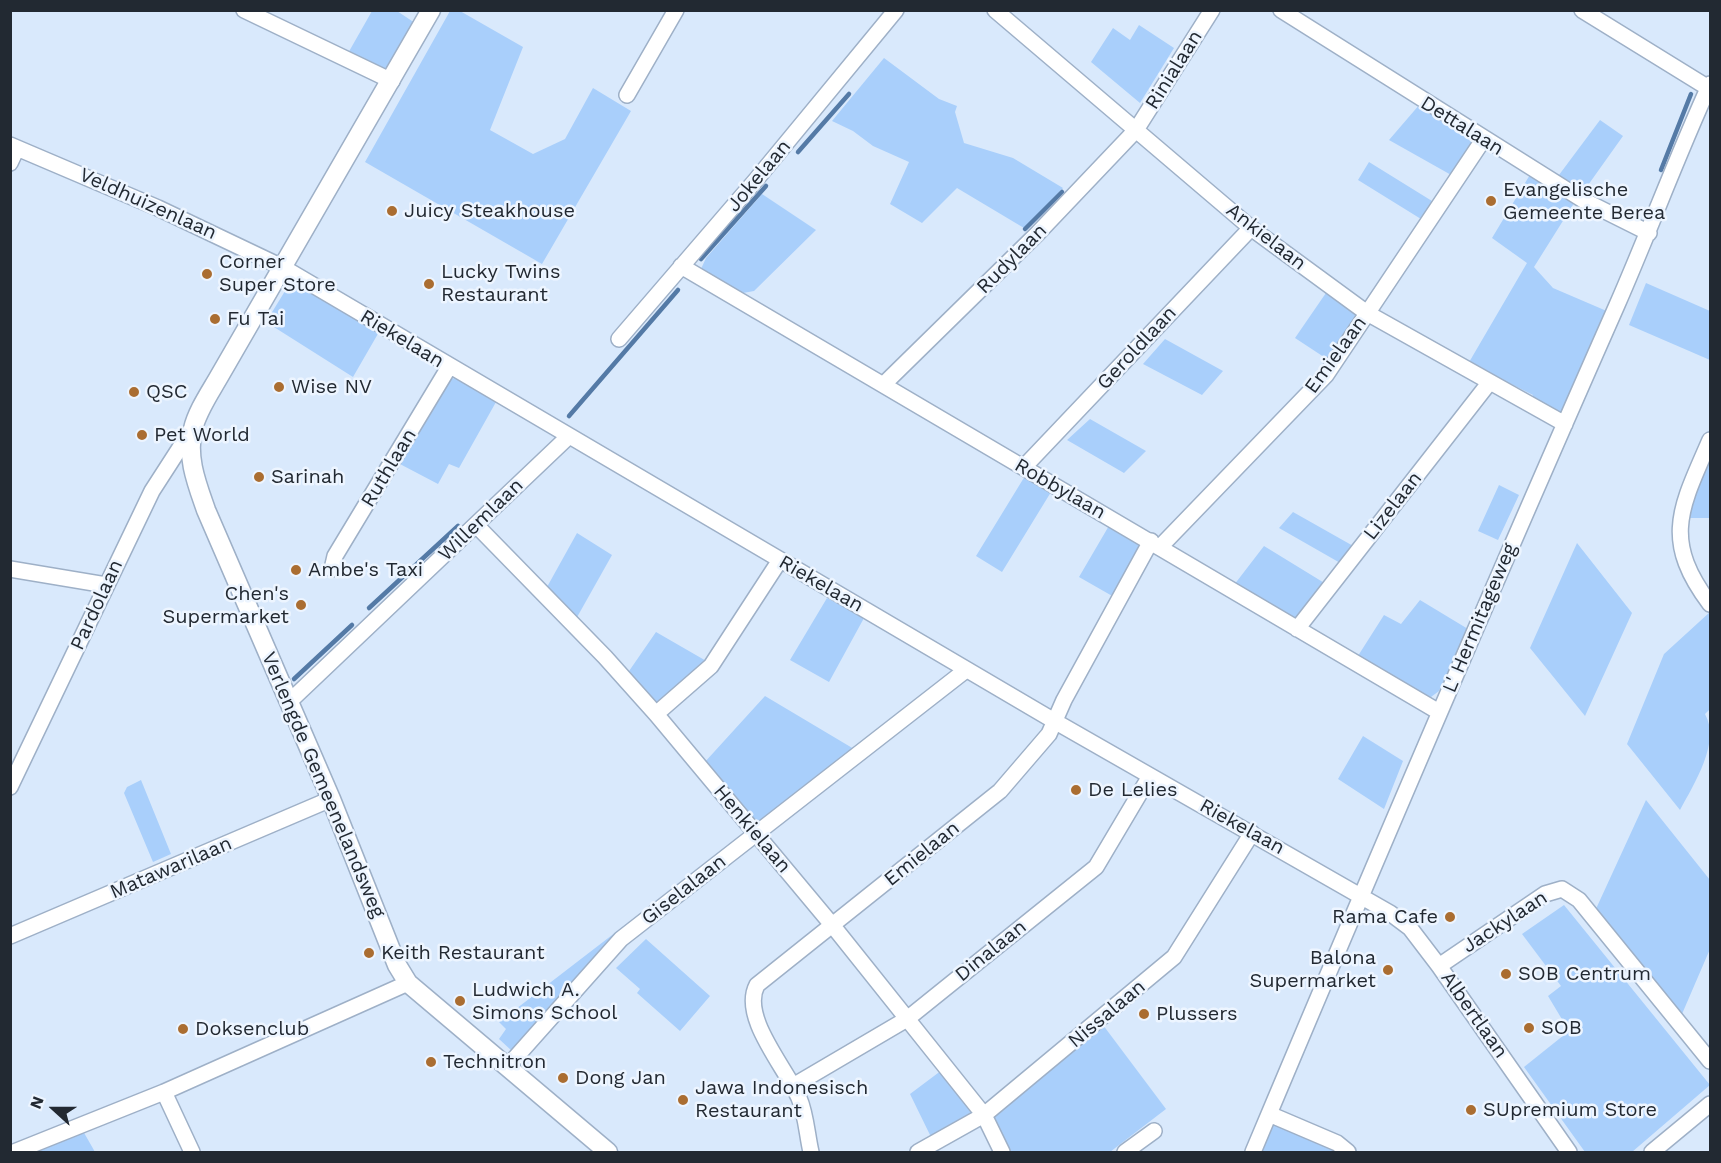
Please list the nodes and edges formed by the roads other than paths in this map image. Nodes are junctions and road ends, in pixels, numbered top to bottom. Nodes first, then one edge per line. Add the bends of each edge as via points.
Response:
1 (244, 10) edge
2 (431, 10) edge
3 (676, 10) edge
4 (896, 10) edge
5 (995, 10) edge
6 (1212, 10) edge
7 (1281, 10) edge
8 (1582, 10) edge
9 (392, 81) junction
10 (1710, 87) edge
11 (627, 95) dead end
12 (1136, 130) junction
13 (1482, 140) junction
14 (14, 146) edge
15 (10, 163) edge
16 (1251, 228) junction
17 (1649, 233) junction
18 (681, 266) junction
19 (284, 268) junction
20 (1367, 313) junction
21 (619, 339) dead end
22 (449, 367) junction
23 (1489, 382) junction
24 (884, 384) junction
25 (1565, 424) junction
26 (193, 428) junction
27 (568, 437) junction
28 (1710, 440) edge
29 (1024, 467) junction
30 (476, 525) junction
31 (1155, 544) junction
32 (780, 560) junction
33 (10, 569) edge
34 (332, 569) dead end
35 (106, 585) junction
36 (1710, 604) edge
37 (1297, 629) junction
38 (966, 670) junction
39 (289, 702) junction
40 (1439, 712) junction
41 (656, 714) junction
42 (1056, 722) junction
43 (16, 766) edge
44 (1150, 776) junction
45 (10, 787) edge
46 (330, 799) junction
47 (1252, 833) junction
48 (756, 834) junction
49 (1362, 895) junction
50 (833, 926) junction
51 (10, 936) edge
52 (1440, 966) junction
53 (408, 982) junction
54 (907, 1019) junction
55 (1710, 1061) edge
56 (508, 1066) junction
57 (793, 1086) junction
58 (164, 1092) junction
59 (1710, 1104) edge
60 (1269, 1114) junction
61 (984, 1115) junction
62 (1154, 1131) dead end
63 (14, 1152) edge
64 (192, 1152) edge
65 (608, 1152) edge
66 (811, 1152) edge
67 (918, 1152) edge
68 (1002, 1152) edge
69 (1125, 1152) edge
70 (1252, 1152) edge
71 (1348, 1152) edge
72 (1569, 1152) edge
73 (1652, 1152) edge

1 - 9 street
2 - 9 street, Verlengde Gemeenelandsweg
3 - 11 street
4 - 18 street, Jokelaan
5 - 12 street, Ankielaan
6 - 12 street, Rinialaan
7 - 13 street, Dettalaan
8 - 10 street
9 - 19 street, Verlengde Gemeenelandsweg
10 - 17 street, L' Hermitageweg
12 - 16 street, Ankielaan
12 - 24 street, Rudylaan
13 - 17 street, Dettalaan via 1583,201
13 - 20 street, Emielaan
14 - 15 street
14 - 19 street, Veldhuizenlaan
16 - 20 street, Ankielaan
16 - 29 street, Geroldlaan
17 - 25 street, L' Hermitageweg
18 - 21 street, Jokelaan
18 - 24 street, Robbylaan
19 - 22 street, Riekelaan
19 - 26 street, Verlengde Gemeenelandsweg
20 - 23 street, Ankielaan
20 - 31 street, Emielaan via 1315,388
22 - 27 street, Riekelaan
22 - 34 street, Ruthlaan via 335,556
23 - 25 street, Ankielaan
23 - 37 street, Lizelaan
24 - 29 street, Robbylaan
25 - 40 street, L' Hermitageweg
26 - 35 street, Pardolaan via 152,491
26 - 39 street, Verlengde Gemeenelandsweg via 192,465 206,510
27 - 30 street, Willemlaan
27 - 32 street, Riekelaan
28 - 36 street via 1686,496 1679,531 1689,568
29 - 31 street, Robbylaan
30 - 39 street, Willemlaan
30 - 41 street, Henkielaan
31 - 37 street, Robbylaan
31 - 42 street, Emielaan via 1064,700
32 - 38 street, Riekelaan
32 - 41 street via 711,666
33 - 35 street
35 - 43 street, Pardolaan
37 - 40 street, Robbylaan
38 - 42 street, Riekelaan
38 - 48 street, Giselalaan
39 - 46 street, Verlengde Gemeenelandsweg
40 - 49 street, L' Hermitageweg
41 - 48 street, Henkielaan
42 - 44 street, Riekelaan
42 - 50 street, Emielaan via 1000,791
43 - 45 street, Pardolaan
44 - 47 street, Riekelaan
44 - 54 street, Dinalaan via 1096,867
46 - 51 street, Matawarilaan
46 - 53 street, Verlengde Gemeenelandsweg via 397,965
47 - 49 street, Riekelaan
47 - 61 street, Nissalaan via 1174,957
48 - 50 street, Henkielaan
48 - 56 street, Giselalaan via 621,939
49 - 52 street, Albertlaan via 1410,928
49 - 60 street, L' Hermitageweg
50 - 54 street, Henkielaan
50 - 57 street, Emielaan via 757,985 752,996 770,1048
52 - 55 street, Jackylaan via 1545,894 1562,889 1580,900
52 - 72 street, Albertlaan
53 - 56 street
53 - 58 street
54 - 57 street, Dinalaan
54 - 61 street, Henkielaan
56 - 65 street
57 - 66 street, Emielaan via 800,1100
58 - 63 street
58 - 64 street
59 - 73 street
60 - 70 street, L' Hermitageweg
60 - 71 street via 1337,1143
61 - 67 street, Nissalaan
61 - 68 street, Henkielaan
62 - 69 street

